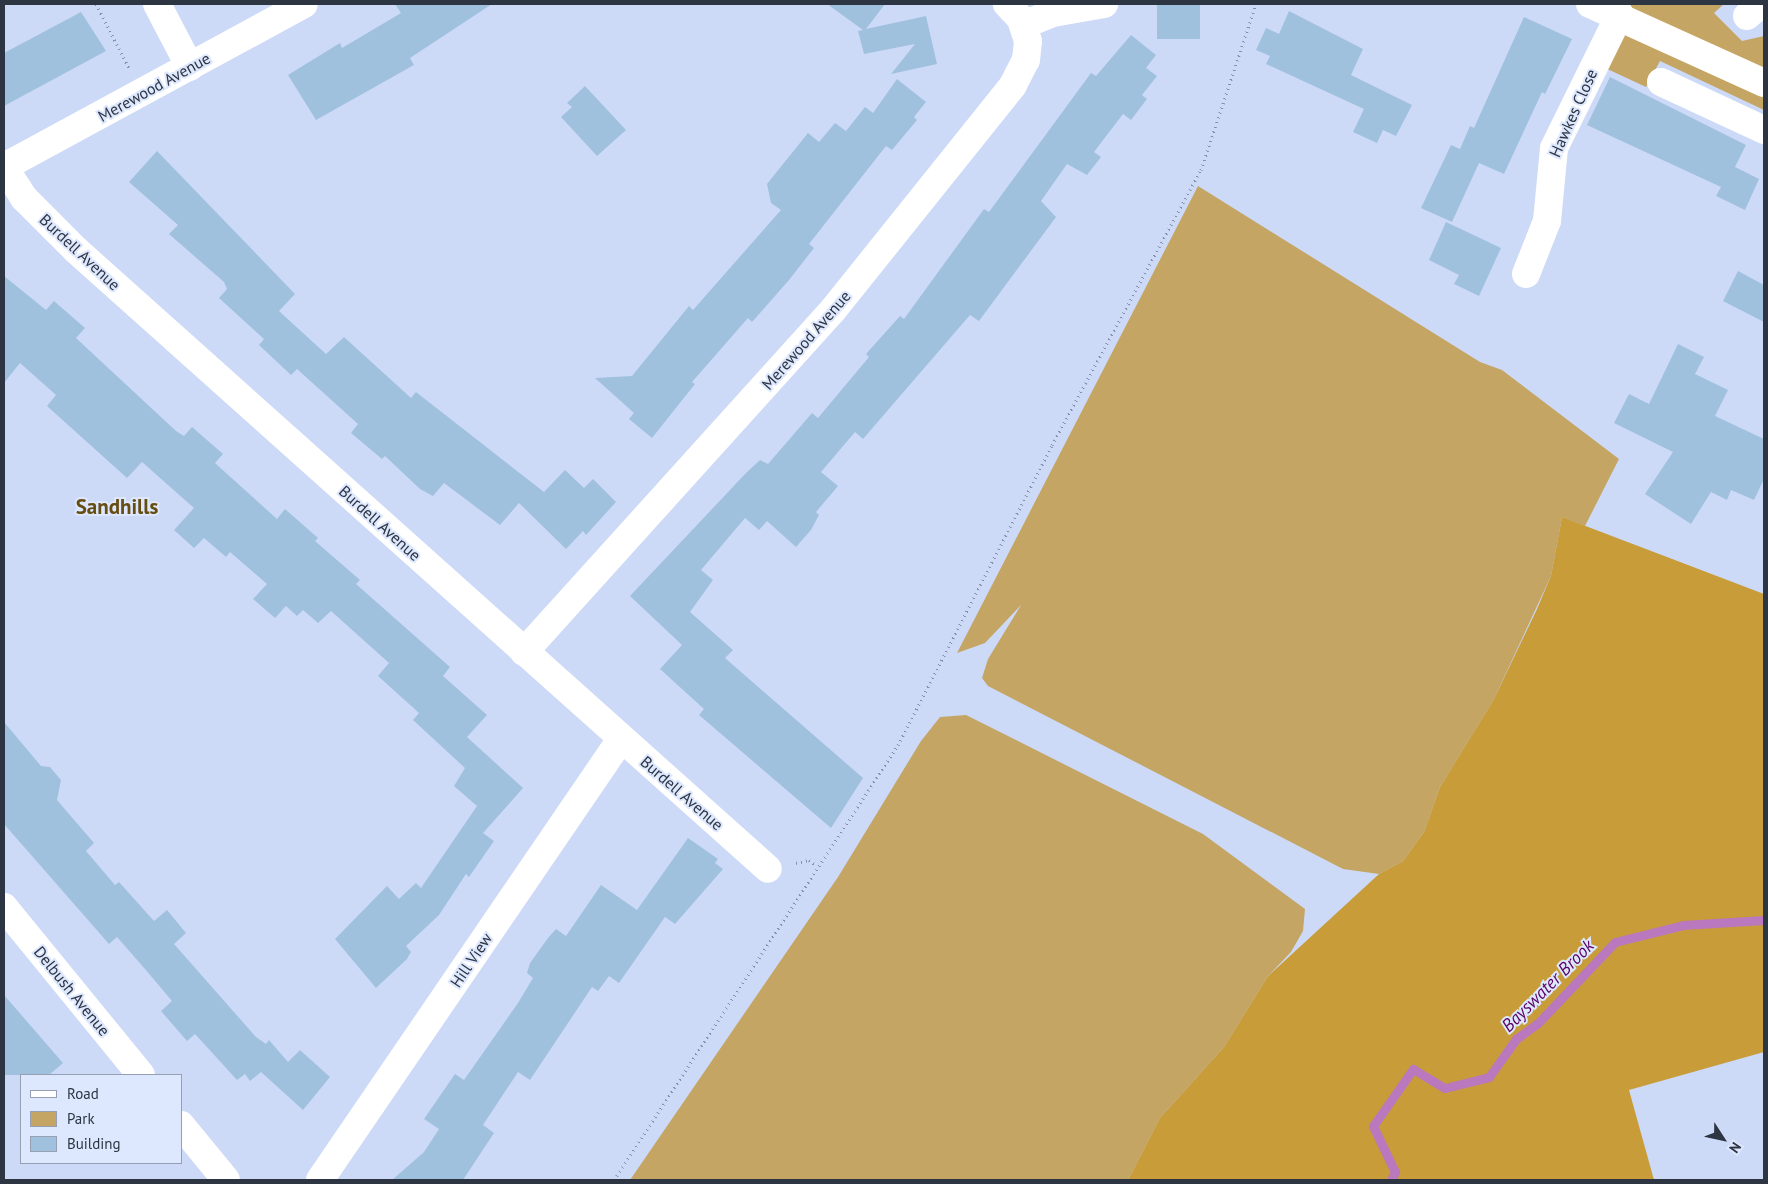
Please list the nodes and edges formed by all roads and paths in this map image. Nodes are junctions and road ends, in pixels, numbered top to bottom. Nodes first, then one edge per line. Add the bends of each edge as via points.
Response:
1 (96, 4) edge
2 (157, 4) edge
3 (304, 4) edge
4 (1104, 4) edge
5 (1256, 4) edge
6 (1590, 4) edge
7 (1015, 14) edge
8 (1620, 14) junction
9 (190, 66) junction
10 (1661, 82) dead end
11 (1764, 83) edge
12 (141, 94) junction
13 (1764, 130) edge
14 (4, 167) edge
15 (1526, 274) dead end
16 (524, 652) junction
17 (621, 739) junction
18 (768, 869) dead end
19 (4, 907) edge
20 (140, 1074) edge
21 (182, 1126) edge
22 (226, 1180) edge
23 (320, 1180) edge
24 (614, 1180) edge

1 - 12 path
2 - 9 street
3 - 9 street, Merewood Avenue
4 - 7 street via 1053,13
5 - 24 path via 1201,170 1052,445 898,745
6 - 8 street
7 - 16 street, Merewood Avenue via 1026,60 974,137 833,310
8 - 11 street
8 - 15 street, Hawkes Close via 1554,148 1547,221
9 - 12 street, Merewood Avenue
10 - 13 street
12 - 14 street, Merewood Avenue
14 - 16 street, Burdell Avenue via 24,198 76,250
16 - 17 street, Burdell Avenue
17 - 18 street, Burdell Avenue
17 - 23 street, Hill View
19 - 20 street, Delbush Avenue
21 - 22 street

